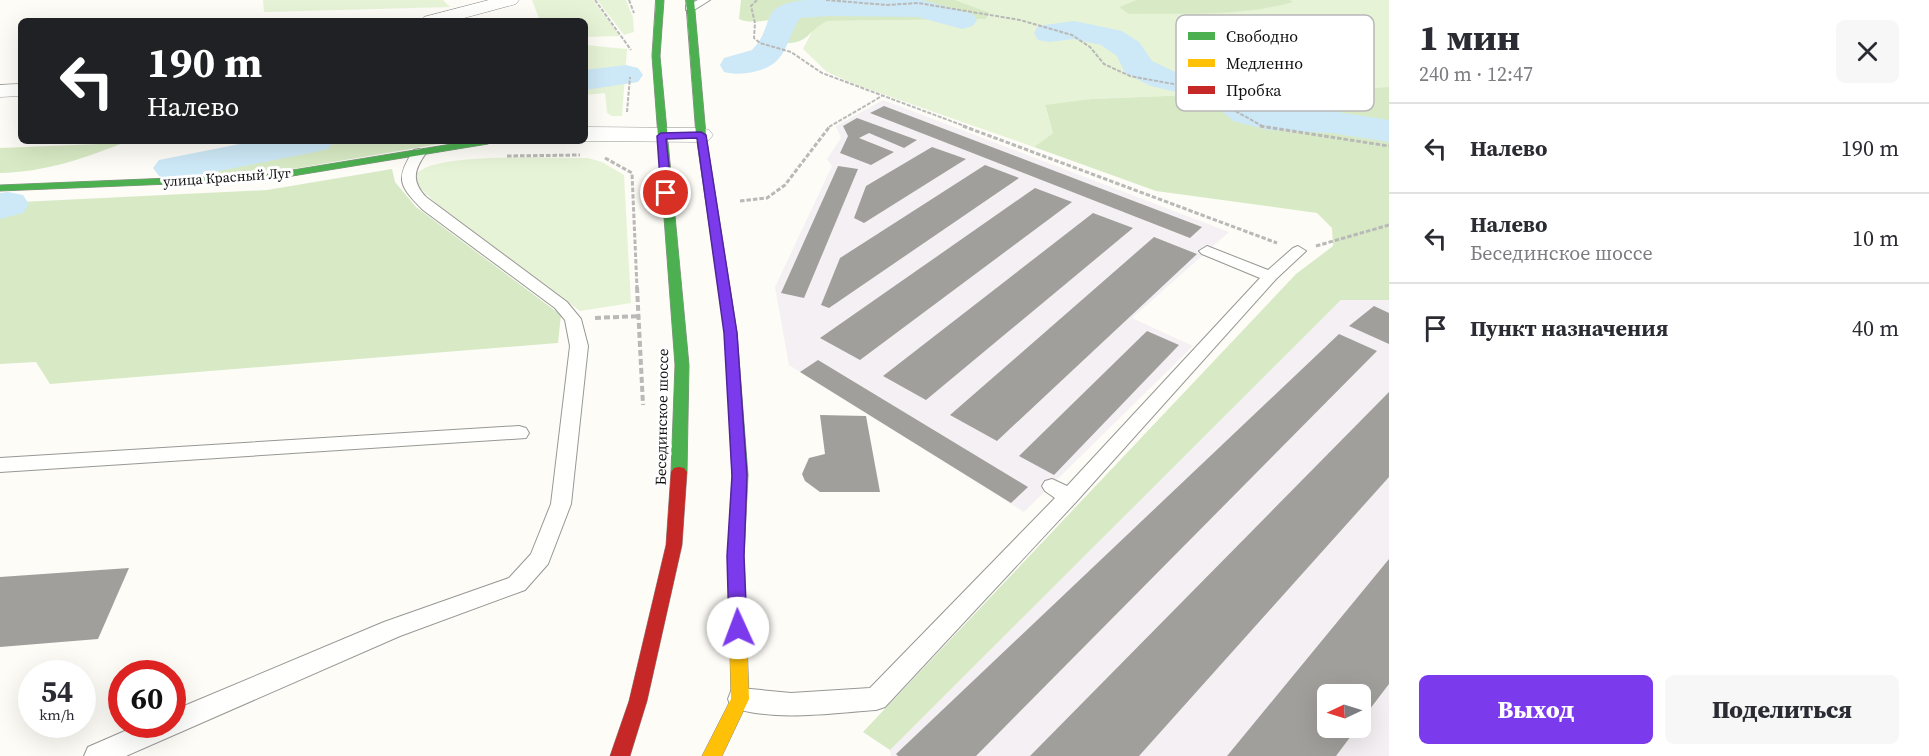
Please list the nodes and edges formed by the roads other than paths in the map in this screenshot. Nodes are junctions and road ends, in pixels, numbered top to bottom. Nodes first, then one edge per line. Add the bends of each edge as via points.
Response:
1 (510, 0) edge
2 (660, 0) edge
3 (705, 0) edge
4 (690, 4) edge
5 (646, 5) dead end
6 (442, 18) edge
7 (510, 18) edge
8 (656, 50) junction
9 (18, 90) edge
10 (0, 91) edge
11 (701, 135) junction
12 (661, 136) junction
13 (588, 143) edge
14 (471, 144) edge
15 (419, 153) junction
16 (0, 189) edge
17 (1207, 251) dead end
18 (1298, 251) road end
19 (1270, 276) junction
20 (519, 433) dead end
21 (0, 465) edge
22 (740, 699) junction
23 (186, 718) edge
24 (139, 738) edge
25 (97, 756) edge
26 (620, 756) edge
27 (712, 756) edge

1 - 6 street
1 - 7 street
2 - 8 main road, Бесединское шоссе
3 - 4 lane
4 - 11 main road
5 - 8 main road
8 - 12 main road, Бесединское шоссе
9 - 10 street
11 - 12 street
11 - 22 main road via 731,333 740,476 736,556
12 - 13 street
12 - 26 main road, Бесединское шоссе via 682,364 679,471 674,545 638,701
14 - 15 main road, улица Красный Луг
15 - 16 main road, улица Красный Луг via 268,177
15 - 23 lane via 408,168 406,179 412,191 561,305 573,319 579,346 561,504 540,558 516,584 392,629
17 - 19 lane
18 - 19 lane
19 - 22 lane via 1060,492 876,699 791,704
20 - 21 lane
22 - 27 main road
24 - 25 lane

